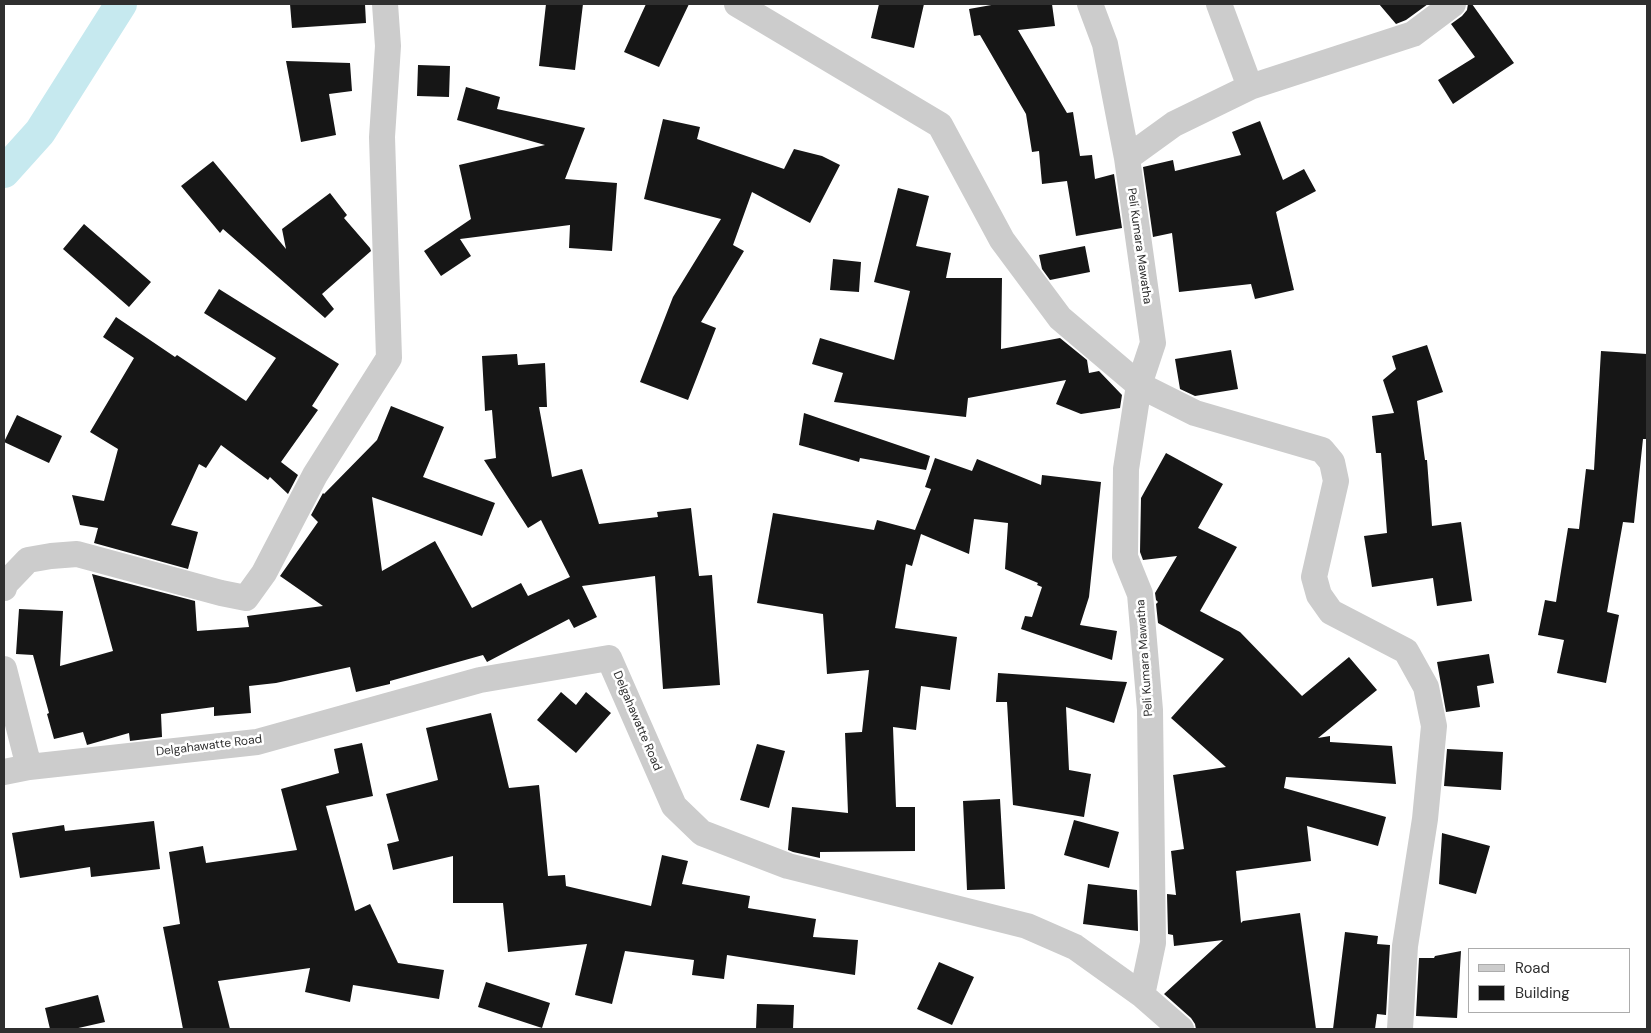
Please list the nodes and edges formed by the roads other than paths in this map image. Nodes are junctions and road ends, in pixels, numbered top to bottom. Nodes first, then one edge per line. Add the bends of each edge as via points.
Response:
1 (385, 4) edge
2 (737, 4) edge
3 (1090, 4) edge
4 (1219, 4) edge
5 (1453, 4) edge
6 (1250, 87) junction
7 (1127, 158) junction
8 (1139, 385) junction
9 (4, 588) edge
10 (4, 669) edge
11 (16, 770) edge
12 (1142, 995) junction
13 (1181, 1029) edge
14 (1400, 1029) edge

1 - 9 street via 388,46 382,137 388,358 315,475 264,573 246,598 220,594 78,554 28,560
2 - 8 street via 940,125 1002,240 1060,318
3 - 7 street, Peli Kumara Mawatha via 1105,44
4 - 6 street
5 - 6 street via 1413,34
6 - 7 street via 1174,124
7 - 8 street, Peli Kumara Mawatha via 1153,343
8 - 12 street, Peli Kumara Mawatha via 1126,470 1125,557 1140,594 1150,710 1153,943
8 - 14 street via 1196,413 1322,450 1332,462 1336,481 1314,577 1319,595 1331,612 1406,651 1426,687 1434,726 1425,819 1406,946
10 - 11 street
11 - 12 street, Delgahawatte Road via 257,742 480,680 609,658 674,806 702,833 788,866 1027,926 1075,948
12 - 13 street, Delgahawatte Road

